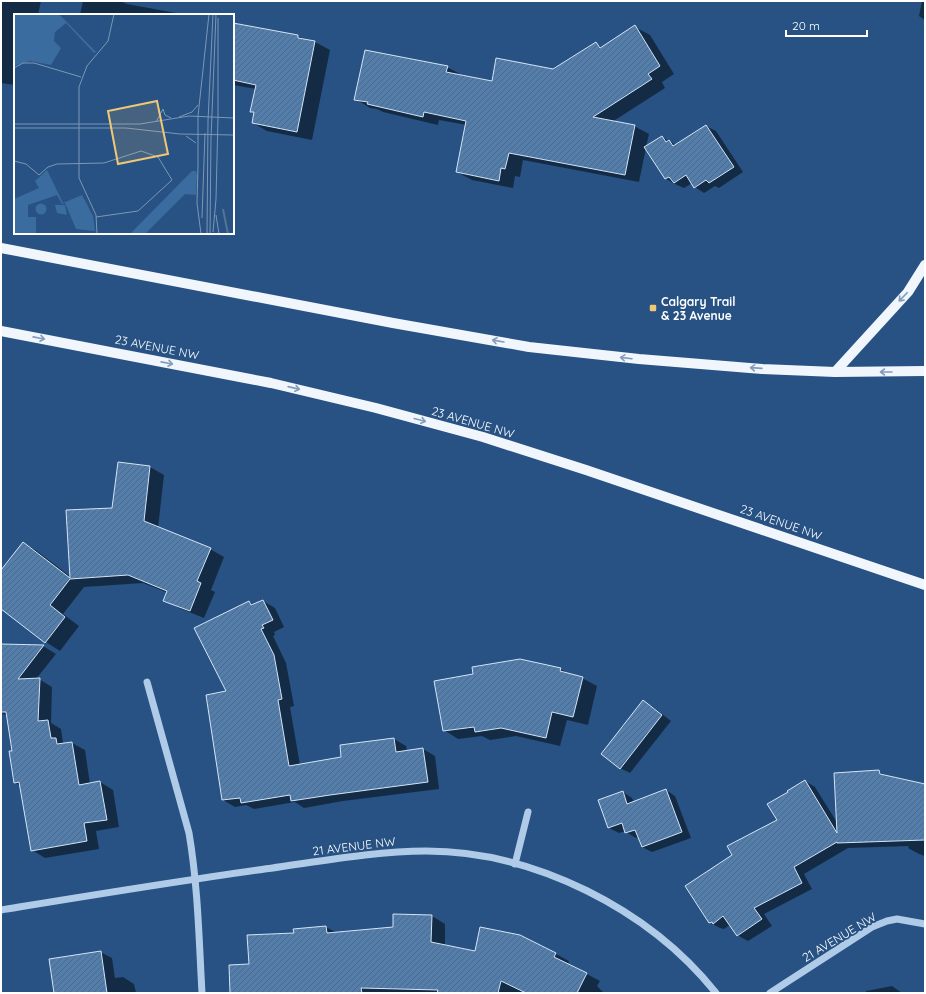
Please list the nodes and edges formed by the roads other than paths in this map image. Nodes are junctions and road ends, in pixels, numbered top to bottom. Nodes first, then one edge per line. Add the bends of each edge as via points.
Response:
1 (1, 248) edge
2 (925, 265) edge
3 (1, 331) edge
4 (925, 371) edge
5 (835, 372) junction
6 (925, 585) edge
7 (147, 682) dead end
8 (528, 812) dead end
9 (515, 864) junction
10 (195, 879) junction
11 (1, 910) edge
12 (925, 924) edge
13 (202, 993) edge
14 (716, 993) edge
15 (770, 993) edge

5 -> 1 main road via 639,359 529,347
2 -> 5 main road via 908,292
3 -> 6 main road, 23 AVENUE NW via 271,383 483,437
4 -> 5 main road
7 - 10 street via 189,833
8 - 9 street
9 - 10 street, 21 AVENUE NW via 454,852 402,851
9 - 14 street, 21 AVENUE NW via 592,892 630,914 691,965
10 - 11 street, 21 AVENUE NW
10 - 13 street
12 - 15 street, 21 AVENUE NW via 897,919 877,925

